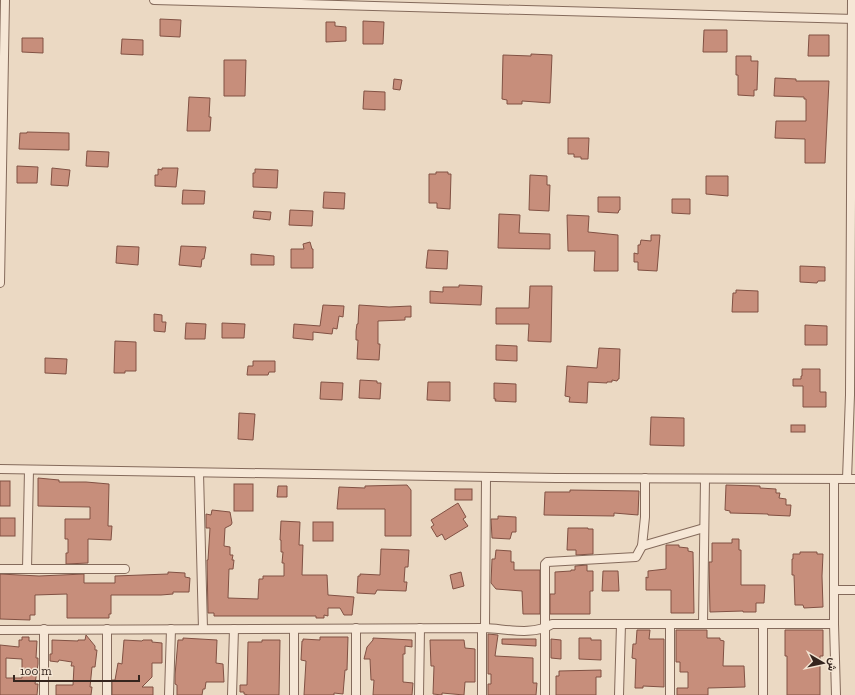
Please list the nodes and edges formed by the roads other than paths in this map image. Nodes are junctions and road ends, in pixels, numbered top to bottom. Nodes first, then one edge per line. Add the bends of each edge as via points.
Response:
1 (5, 0) edge
2 (154, 0) edge
3 (852, 0) edge
4 (854, 18) edge
5 (853, 211) edge
6 (0, 283) edge
7 (852, 395) edge
8 (0, 469) edge
9 (29, 470) junction
10 (199, 473) junction
11 (486, 477) junction
12 (645, 478) junction
13 (705, 479) junction
14 (834, 479) junction
15 (851, 479) edge
16 (704, 528) junction
17 (642, 546) junction
18 (0, 569) edge
19 (27, 569) junction
20 (125, 569) dead end
21 (834, 590) junction
22 (855, 590) edge
23 (621, 624) junction
24 (670, 624) junction
25 (703, 624) junction
26 (763, 624) junction
27 (834, 624) junction
28 (356, 628) junction
29 (420, 628) junction
30 (484, 628) junction
31 (546, 628) junction
32 (44, 629) junction
33 (108, 629) junction
34 (171, 629) junction
35 (203, 629) junction
36 (234, 629) junction
37 (294, 629) junction
38 (0, 630) edge
39 (44, 695) edge
40 (107, 695) edge
41 (169, 695) edge
42 (232, 695) edge
43 (294, 695) edge
44 (356, 695) edge
45 (419, 695) edge
46 (482, 695) edge
47 (545, 695) edge
48 (619, 695) edge
49 (670, 695) edge
50 (763, 695) edge
51 (836, 695) edge

1 - 6 street
2 - 4 street
3 - 4 street
4 - 5 street
5 - 7 street
7 - 15 street
8 - 9 street
9 - 10 street
9 - 19 street
10 - 11 street
10 - 35 street
11 - 12 street
11 - 30 street
12 - 13 street
12 - 17 street
13 - 14 street
13 - 16 street
14 - 15 street
14 - 21 street
16 - 17 street
16 - 25 street
17 - 31 street via 636,557 544,564
18 - 19 street
19 - 20 street
21 - 22 street
21 - 27 street
23 - 24 street
23 - 31 street via 552,624
23 - 48 street
24 - 25 street
24 - 49 street
25 - 26 street
26 - 27 street
26 - 50 street
27 - 51 street
28 - 29 street
28 - 37 street
28 - 44 street
29 - 30 street
29 - 45 street
30 - 31 street via 529,631
30 - 46 street
31 - 47 street
32 - 33 street
32 - 38 street
32 - 39 street
33 - 34 street
33 - 40 street
34 - 35 street
34 - 41 street
35 - 36 street
36 - 37 street
36 - 42 street
37 - 43 street

